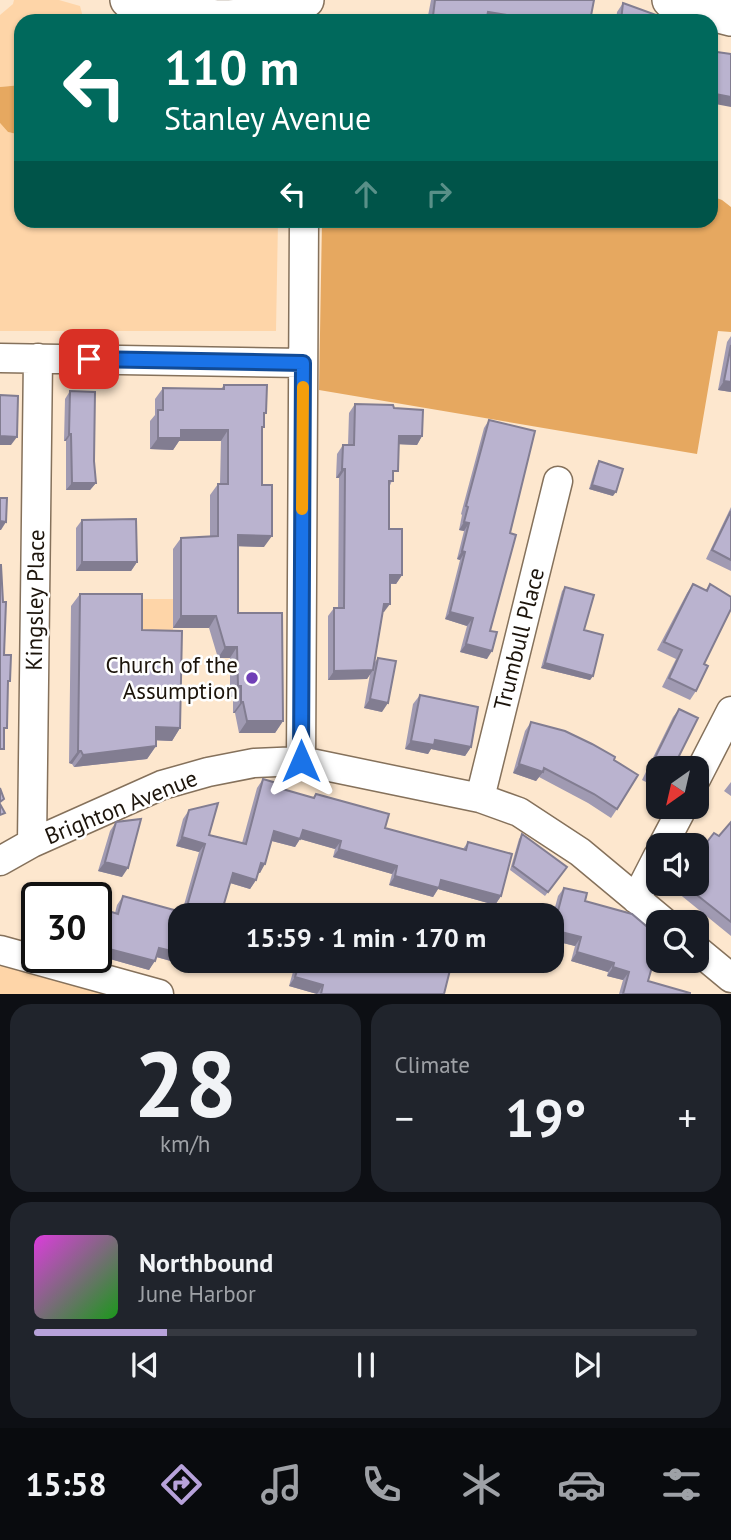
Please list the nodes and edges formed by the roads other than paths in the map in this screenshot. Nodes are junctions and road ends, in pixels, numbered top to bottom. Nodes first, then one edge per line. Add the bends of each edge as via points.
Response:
1 (128, 0) edge
2 (305, 0) edge
3 (670, 0) edge
4 (180, 14) edge
5 (267, 14) edge
6 (715, 14) edge
7 (304, 228) edge
8 (0, 358) edge
9 (38, 358) junction
10 (303, 363) junction
11 (558, 481) dead end
12 (731, 711) edge
13 (708, 756) edge
14 (301, 761) junction
15 (480, 798) junction
16 (32, 843) junction
17 (0, 861) edge
18 (646, 879) edge
19 (636, 899) junction
20 (649, 910) edge
21 (0, 950) edge
22 (709, 960) edge
23 (731, 978) edge
24 (159, 994) edge

1 - 4 street
2 - 5 street
3 - 6 street
7 - 10 street
8 - 9 street
9 - 10 street
9 - 16 street, Kingsley Place
10 - 14 street
11 - 15 street, Trumbull Place
12 - 13 street
14 - 15 street, Brighton Avenue
14 - 16 street, Brighton Avenue via 254,763 162,785
15 - 19 street, Brighton Avenue via 519,812 580,852
16 - 17 street, Brighton Avenue
18 - 19 street
19 - 20 street, Brighton Avenue
21 - 24 street
22 - 23 street

